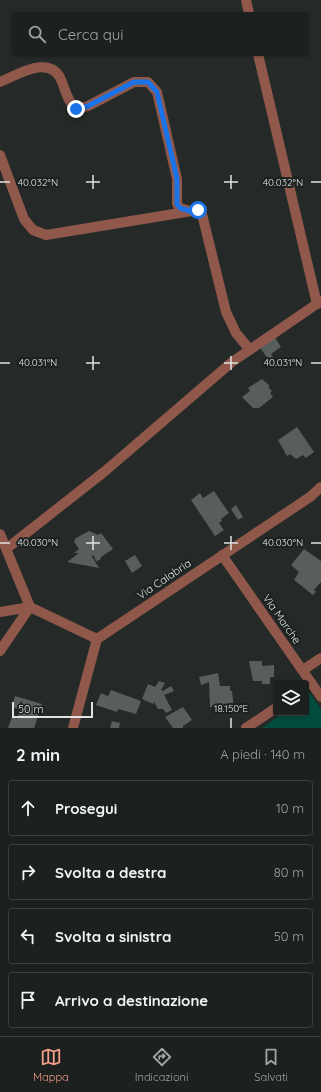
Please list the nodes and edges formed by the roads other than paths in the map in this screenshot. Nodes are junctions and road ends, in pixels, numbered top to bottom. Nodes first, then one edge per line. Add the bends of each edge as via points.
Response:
1 (246, 0) edge
2 (249, 12) edge
3 (258, 56) edge
4 (0, 82) edge
5 (0, 155) edge
6 (190, 211) junction
7 (319, 303) edge
8 (250, 350) junction
9 (321, 487) edge
10 (0, 534) edge
11 (6, 549) junction
12 (222, 555) junction
13 (30, 607) junction
14 (0, 612) edge
15 (97, 639) junction
16 (0, 651) edge
17 (321, 658) edge
18 (303, 670) junction
19 (307, 680) edge
20 (309, 686) edge
21 (321, 697) edge
22 (273, 710) edge
23 (73, 728) edge
24 (246, 728) edge

1 - 2 street
3 - 7 street
4 - 6 street via 39,66 50,67 59,75 69,103 76,109 88,106 134,82 148,82 157,92 177,179 177,204 180,208
5 - 6 street via 24,219 33,230 46,234
6 - 8 street via 198,210 202,214 226,312 236,333
7 - 8 street
8 - 11 street via 232,362 104,472
9 - 12 street, Via Calabria via 310,497
10 - 11 street
11 - 13 street
12 - 15 street, Via Calabria
12 - 18 street, Via Marche
13 - 14 street
13 - 15 street
13 - 16 street
15 - 23 street
17 - 18 street
18 - 19 street, Via Marche
20 - 21 street, Via Marche
22 - 24 street

